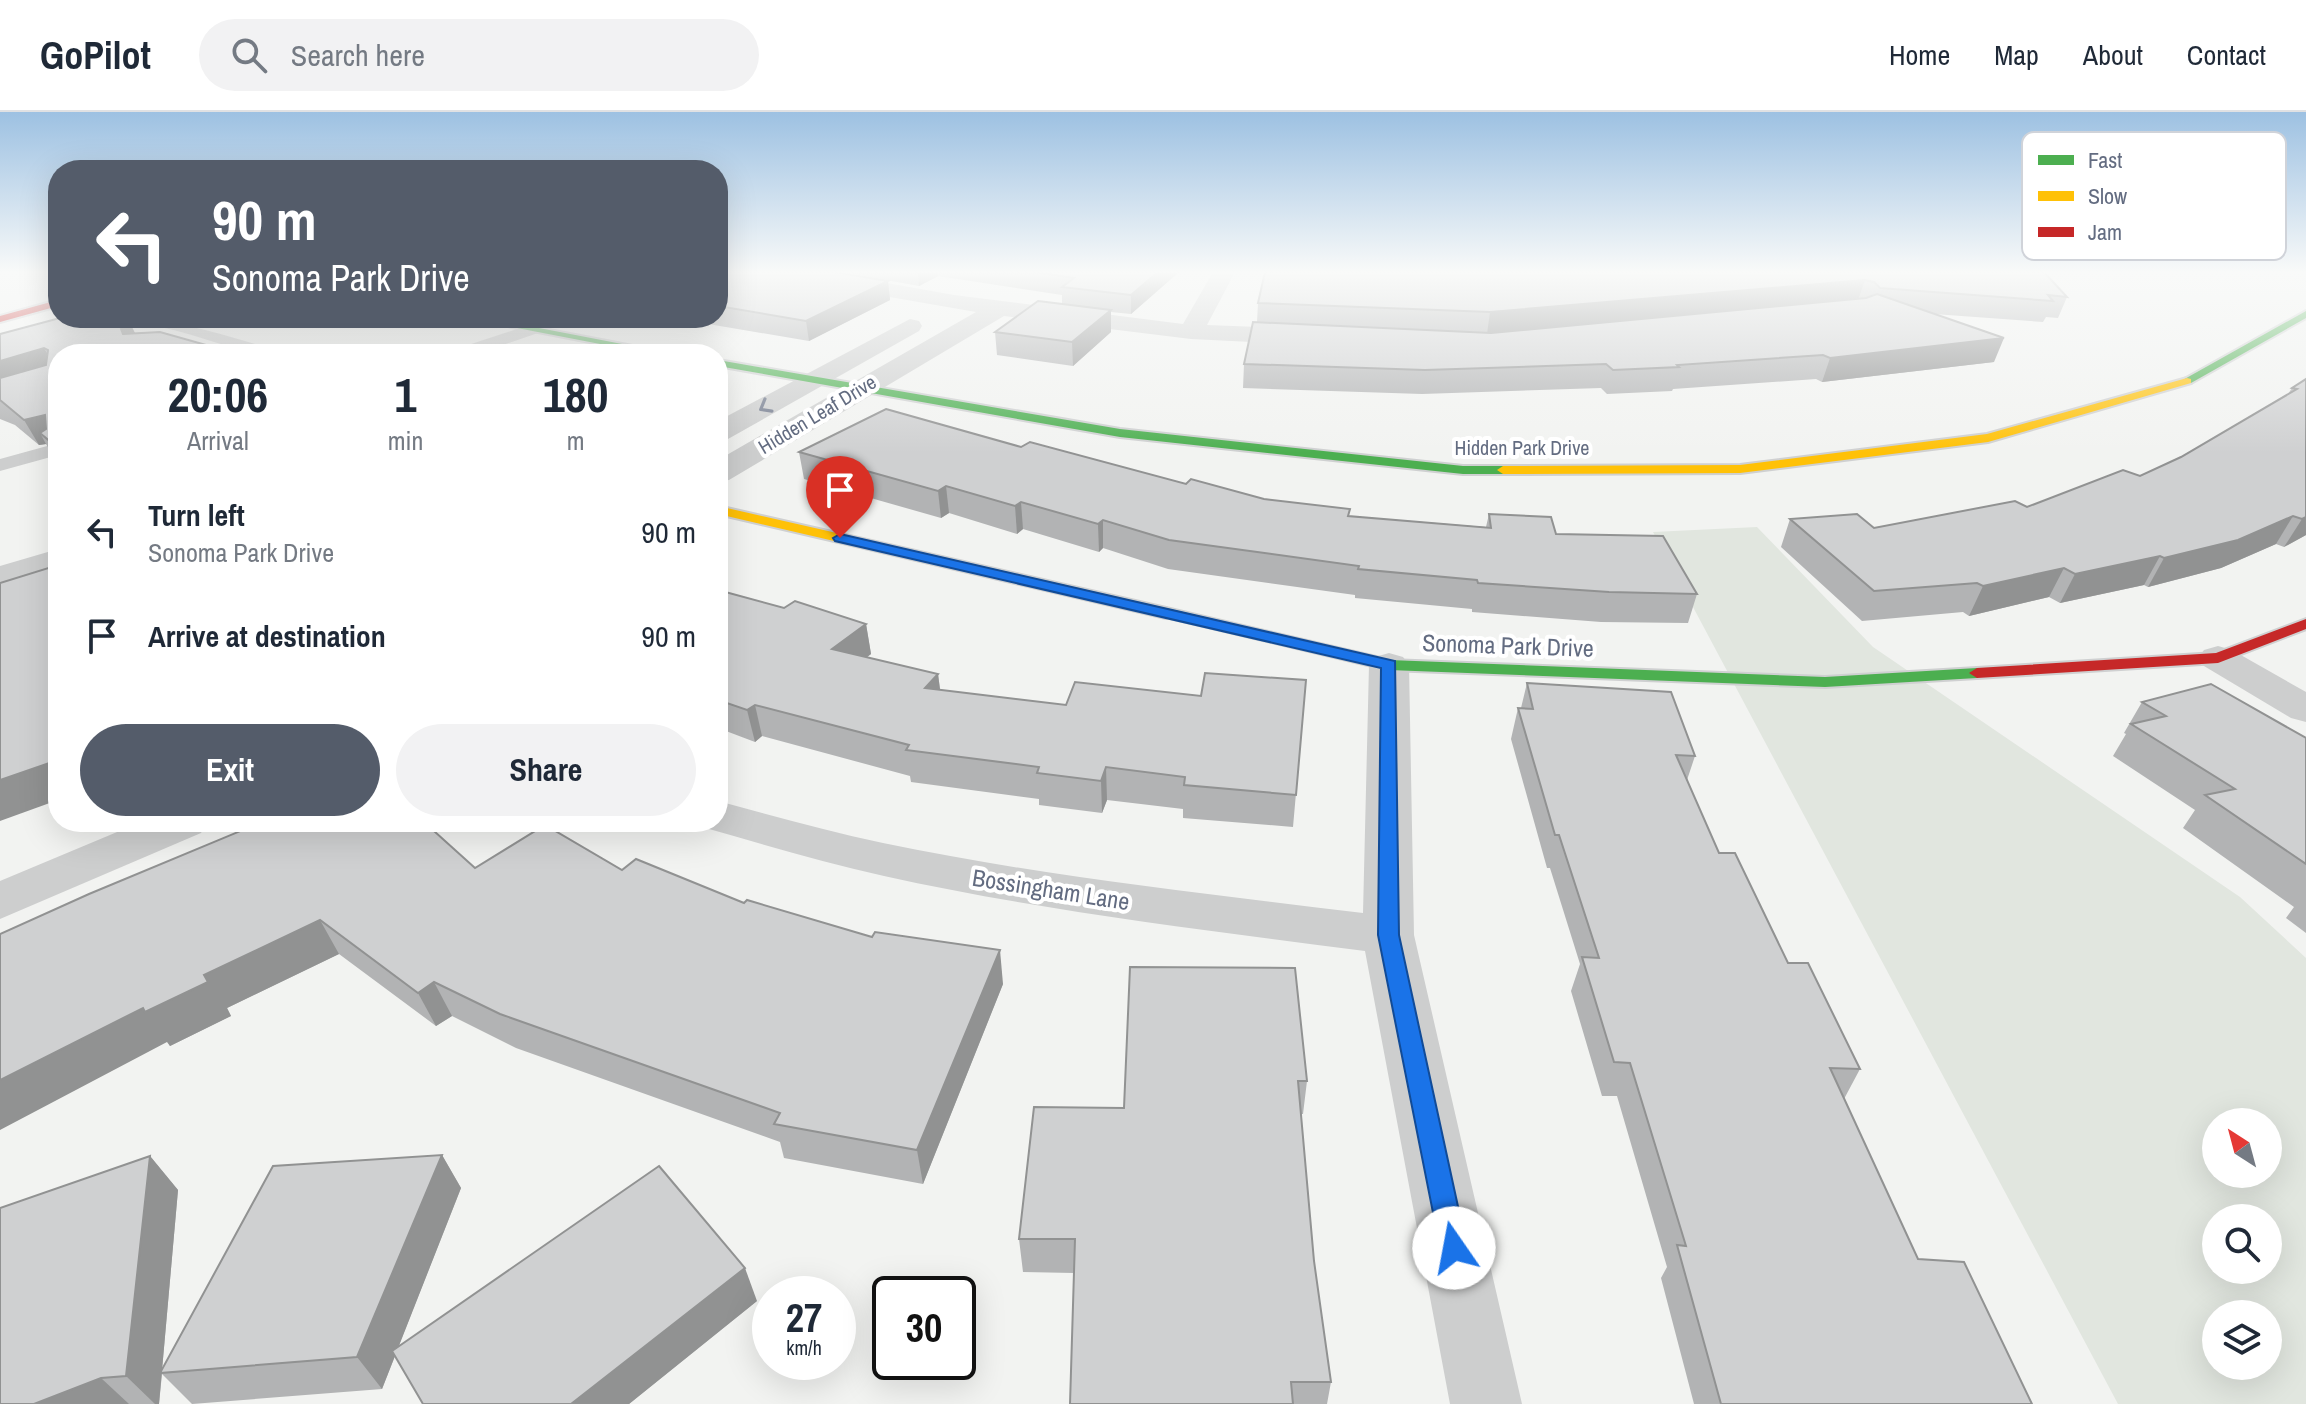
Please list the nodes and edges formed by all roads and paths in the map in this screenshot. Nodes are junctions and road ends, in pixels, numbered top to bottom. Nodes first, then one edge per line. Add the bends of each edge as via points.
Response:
1 (197, 332) edge
2 (522, 332) edge
3 (550, 332) edge
4 (898, 332) edge
5 (957, 332) edge
6 (1198, 332) edge
7 (2273, 332) edge
8 (209, 335) junction
9 (1331, 338) edge
10 (179, 344) edge
11 (237, 344) edge
12 (488, 344) edge
13 (614, 344) edge
14 (728, 365) edge
15 (811, 380) junction
16 (860, 388) junction
17 (728, 427) edge
18 (48, 452) edge
19 (0, 465) edge
20 (728, 467) edge
21 (728, 512) edge
22 (48, 563) edge
23 (0, 578) edge
24 (2306, 624) edge
25 (2218, 658) junction
26 (1389, 665) junction
27 (2306, 709) edge
28 (728, 819) edge
29 (161, 832) edge
30 (0, 901) edge
31 (1388, 935) junction
32 (1486, 1404) edge

1 - 8 lane
2 - 12 lane
3 - 13 street
4 - 15 street, Hidden Leaf Drive
5 - 16 street, Hidden Leaf Drive
6 - 9 street
7 - 16 street, Hidden Park Drive via 2178,386 1988,438 1740,469 1463,470 1120,433
8 - 10 lane
8 - 11 lane
14 - 15 street, Hidden Park Drive
15 - 16 street, Hidden Park Drive
15 -> 17 street, Hidden Leaf Drive
16 - 20 street, Hidden Leaf Drive
18 - 19 lane
21 - 26 street, Sonoma Park Drive
22 - 23 street
24 - 25 street, Sonoma Park Drive
25 - 26 street, Sonoma Park Drive via 1825,682
25 - 27 street
26 - 31 street
28 - 31 street, Bossingham Lane via 1019,888
29 - 30 street
31 - 32 street

